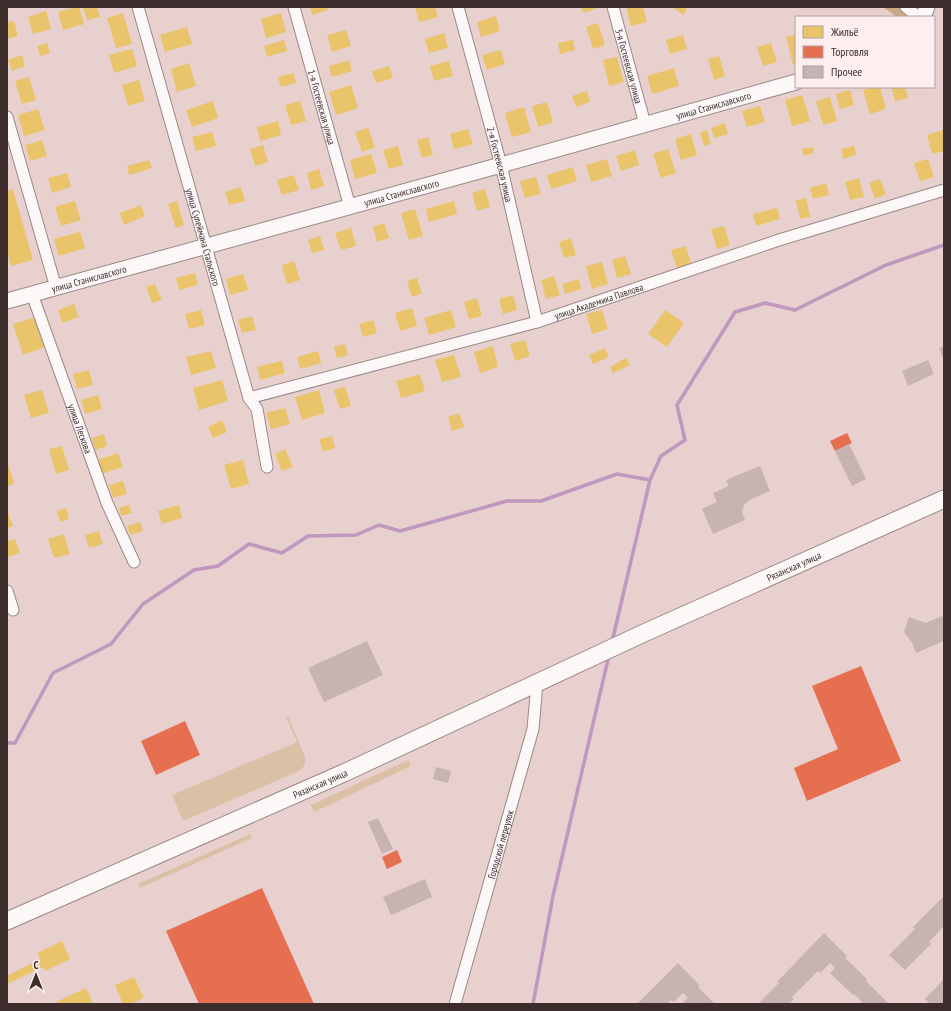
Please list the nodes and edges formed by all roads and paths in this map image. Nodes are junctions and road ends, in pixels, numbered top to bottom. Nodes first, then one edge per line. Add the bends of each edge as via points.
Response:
1 (138, 7) edge
2 (294, 7) edge
3 (458, 7) edge
4 (613, 7) edge
5 (906, 7) edge
6 (927, 7) edge
7 (917, 16) edge
8 (922, 16) edge
9 (795, 82) edge
10 (7, 117) edge
11 (645, 124) junction
12 (501, 165) junction
13 (944, 190) edge
14 (350, 207) junction
15 (206, 246) junction
16 (56, 288) junction
17 (32, 294) junction
18 (7, 301) edge
19 (537, 322) junction
20 (249, 398) junction
21 (267, 467) dead end
22 (944, 499) edge
23 (134, 562) dead end
24 (7, 591) edge
25 (13, 610) dead end
26 (537, 682) junction
27 (7, 921) edge
28 (455, 1004) edge

1 - 15 street, улица Сулеймана Стальского
2 - 14 street, 1-я Гостеевская улица
3 - 12 street, 2-я Гостеевская улица
4 - 11 street, 3-я Гостеевская улица
5 - 7 street
6 - 8 street
9 - 11 street, улица Станиславского
10 - 16 street
11 - 12 street, улица Станиславского
12 - 14 street, улица Станиславского
12 - 19 street, 2-я Гостеевская улица
13 - 19 street, улица Академика Павлова via 779,240
14 - 15 street, улица Станиславского
15 - 16 street, улица Станиславского
15 - 20 street, улица Сулеймана Стальского
16 - 17 street, улица Станиславского
17 - 18 street, улица Станиславского
17 - 23 street, улица Лескова via 107,503
19 - 20 street, улица Академика Павлова
20 - 21 street, улица Сулеймана Стальского via 257,409
22 - 26 main road, Рязанская улица
24 - 25 street
26 - 27 main road, Рязанская улица via 346,772
26 - 28 street, Городской переулок via 533,729

